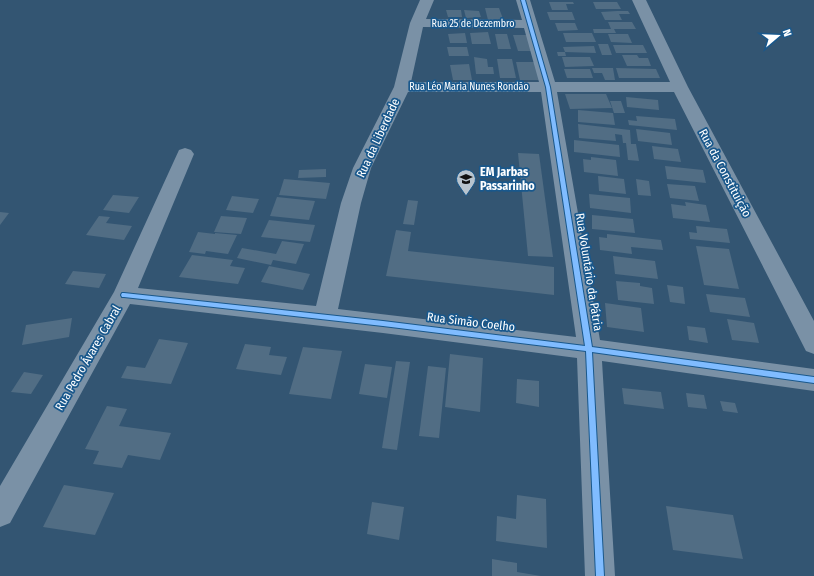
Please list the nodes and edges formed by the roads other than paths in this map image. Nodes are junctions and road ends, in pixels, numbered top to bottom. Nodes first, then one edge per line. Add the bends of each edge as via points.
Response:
1 (523, 0) edge
2 (638, 0) edge
3 (420, 8) edge
4 (530, 24) junction
5 (402, 87) junction
6 (548, 87) junction
7 (680, 87) junction
8 (185, 154) dead end
9 (124, 295) junction
10 (325, 315) junction
11 (814, 344) edge
12 (590, 348) junction
13 (814, 380) edge
14 (0, 513) edge
15 (600, 576) edge

1 - 4 street, Rua Voluntário da Pátria
2 - 7 street, Rua da Constituição
3 - 4 street, Rua 25 de Dezembro
3 - 5 street, Rua da Liberdade
4 - 6 street, Rua Voluntário da Pátria
5 - 6 street, Rua Léo Maria Nunes Rondão
5 - 10 street, Rua da Liberdade via 362,168 351,203
6 - 7 street, Rua Léo Maria Nunes Rondão
6 - 12 street, Rua Voluntário da Pátria
7 - 11 street, Rua da Constituição
8 - 9 street, Rua Pedro Ávares Cabral
9 - 10 street, Rua Simão Coelho
9 - 14 street, Rua Pedro Ávares Cabral
10 - 12 street, Rua Simão Coelho
12 - 13 street, Rua Simão Coelho
12 - 15 street, Rua Voluntário da Pátria

